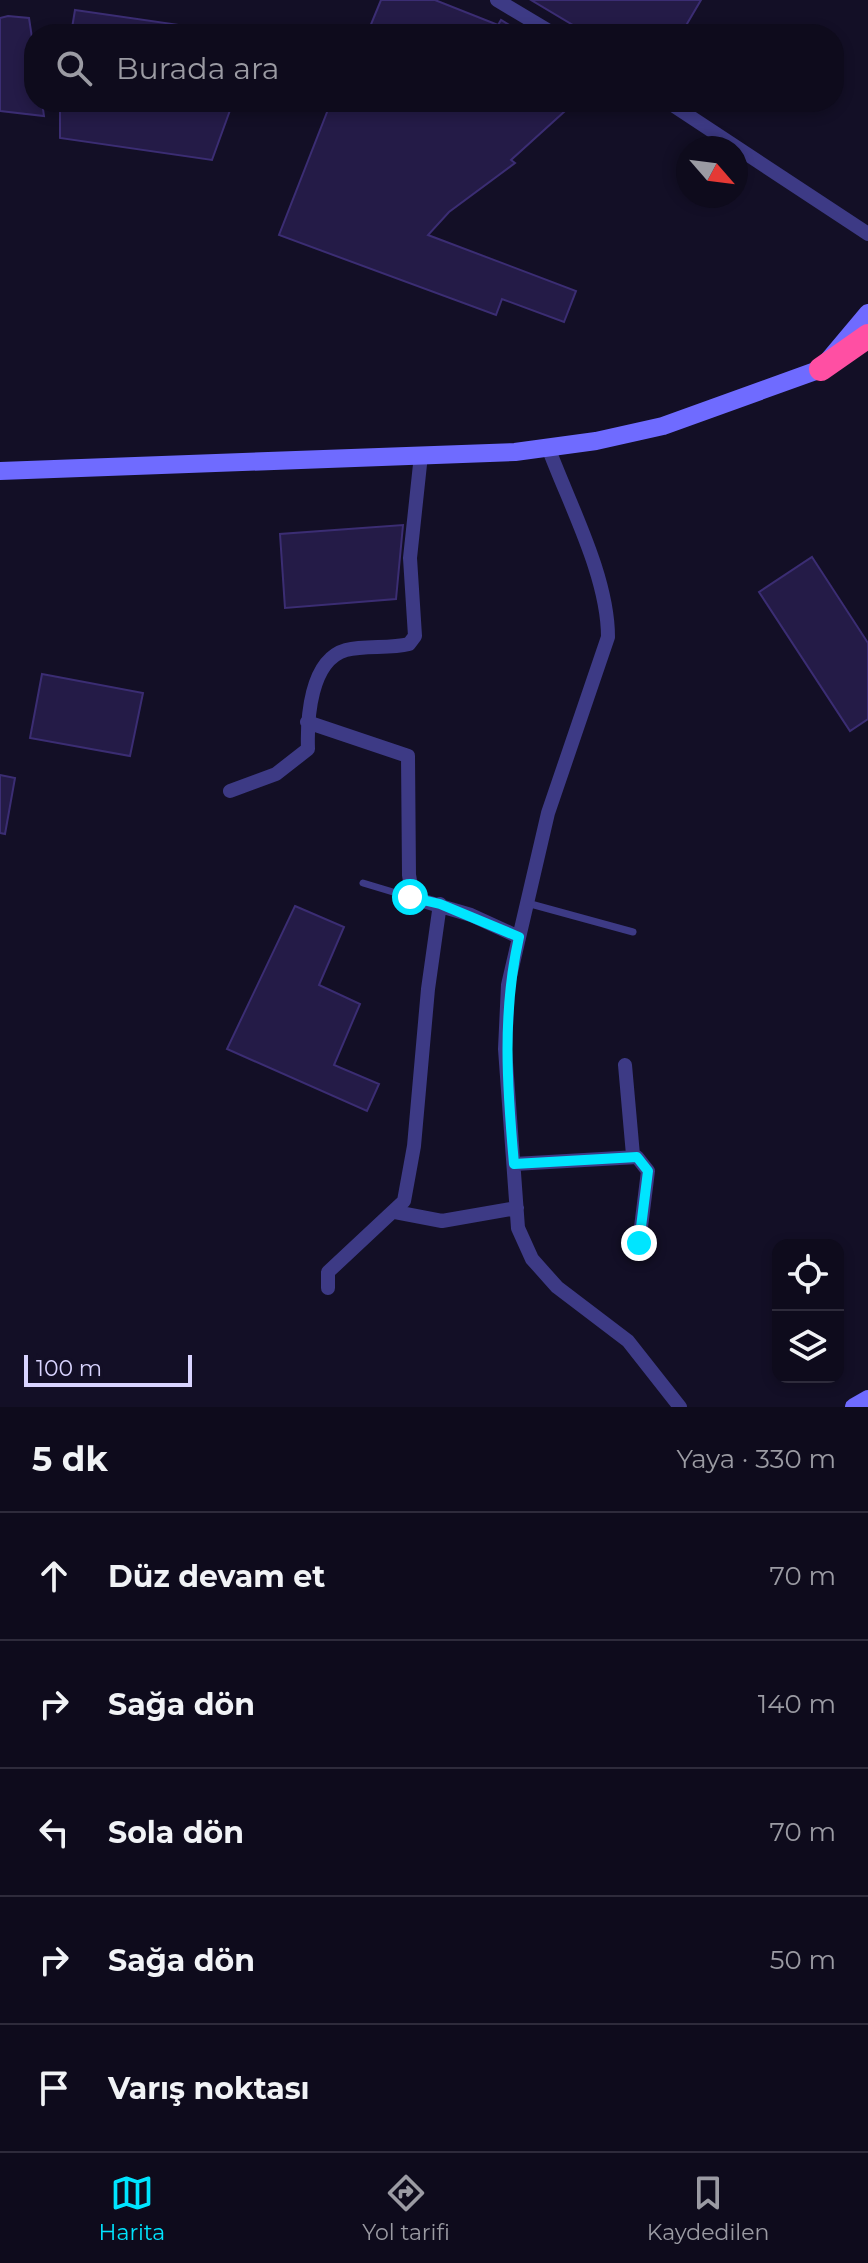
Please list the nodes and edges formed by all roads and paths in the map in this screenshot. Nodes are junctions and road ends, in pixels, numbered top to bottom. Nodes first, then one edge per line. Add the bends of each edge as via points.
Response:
1 (497, 0) edge
2 (537, 24) edge
3 (683, 112) edge
4 (868, 234) edge
5 (868, 304) edge
6 (868, 313) edge
7 (859, 336) edge
8 (821, 369) joint
9 (548, 447) junction
10 (421, 455) junction
11 (0, 471) edge
12 (307, 722) junction
13 (230, 791) dead end
14 (363, 883) dead end
15 (413, 898) junction
16 (527, 903) junction
17 (440, 904) junction
18 (633, 932) dead end
19 (519, 937) junction
20 (625, 1065) dead end
21 (633, 1155) junction
22 (514, 1164) junction
23 (517, 1208) junction
24 (395, 1212) junction
25 (639, 1243) dead end
26 (328, 1288) dead end
27 (868, 1399) edge
28 (680, 1407) edge
29 (854, 1407) edge

1 - 2 street
3 - 4 street
5 - 7 street
6 - 7 street
7 - 8 highway
8 - 9 street via 663,426
9 - 10 street
9 - 16 street via 601,586 608,637 548,813
10 - 11 street
10 - 12 street via 410,558 415,636 409,644 347,650 330,658 318,678
12 - 13 street via 308,749 296,762
12 - 15 street via 408,756
14 - 15 lane
15 - 17 street
16 - 18 lane
16 - 19 street
17 - 19 street
17 - 24 street via 410,1173 404,1201
19 - 22 street via 508,985 505,1049
20 - 21 street
21 - 22 street
21 - 25 street via 648,1171
22 - 23 street
23 - 24 street via 442,1221
23 - 28 street via 518,1228 532,1259 579,1306 628,1341
24 - 26 street via 328,1272
27 - 29 street

